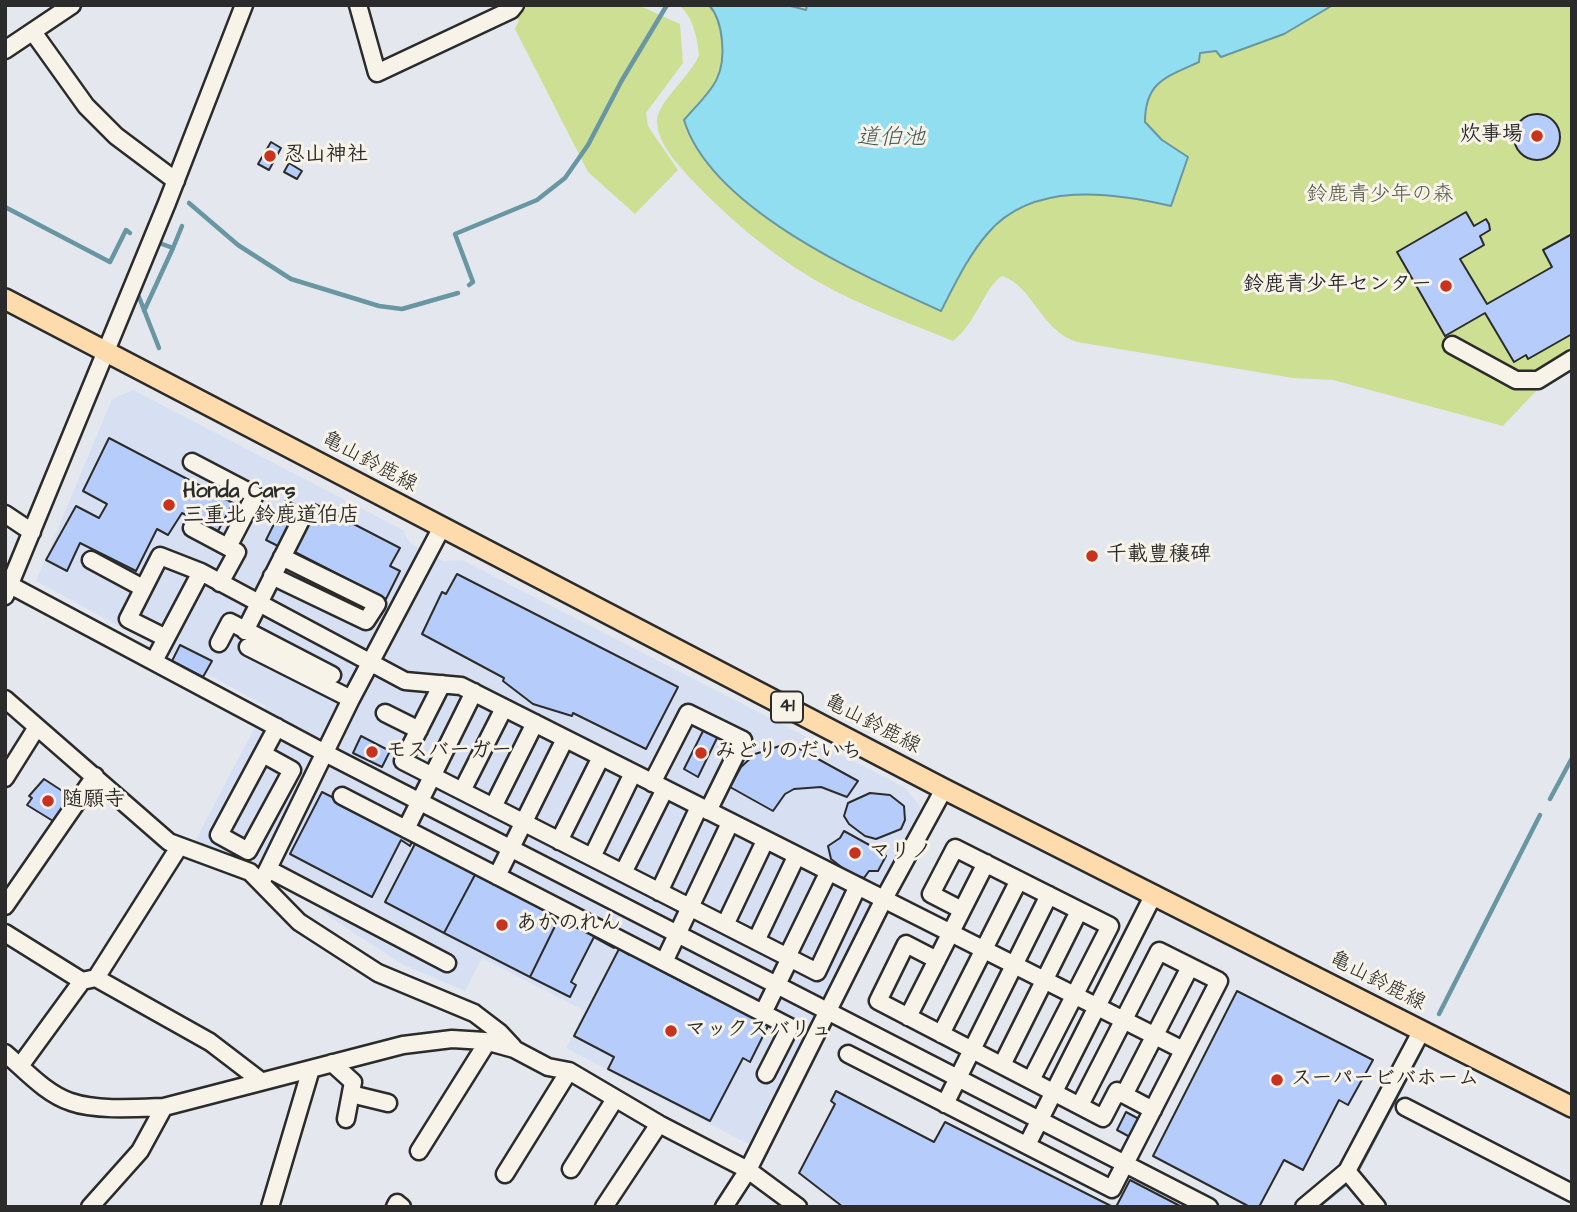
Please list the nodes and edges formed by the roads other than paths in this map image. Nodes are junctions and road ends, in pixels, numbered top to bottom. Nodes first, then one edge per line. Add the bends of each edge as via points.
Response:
1 (72, 5) edge
2 (244, 5) edge
3 (358, 5) edge
4 (515, 5) edge
5 (33, 32) junction
6 (5, 50) edge
7 (176, 181) junction
8 (5, 299) edge
9 (1452, 345) dead end
10 (105, 350) junction
11 (1572, 359) edge
12 (192, 462) dead end
13 (5, 514) edge
14 (301, 520) dead end
15 (442, 527) junction
16 (192, 528) dead end
17 (32, 532) junction
18 (228, 547) junction
19 (282, 557) junction
20 (91, 560) dead end
21 (201, 572) junction
22 (272, 576) junction
23 (220, 583) junction
24 (144, 588) junction
25 (8, 591) edge
26 (259, 603) junction
27 (166, 638) junction
28 (246, 639) junction
29 (219, 643) dead end
30 (370, 660) junction
31 (154, 661) junction
32 (332, 676) dead end
33 (442, 684) junction
34 (474, 692) junction
35 (5, 699) edge
36 (351, 699) junction
37 (504, 708) junction
38 (385, 713) dead end
39 (276, 723) junction
40 (535, 723) junction
41 (37, 727) junction
42 (418, 730) junction
43 (565, 739) junction
44 (324, 753) junction
45 (263, 754) junction
46 (601, 757) junction
47 (7, 772) edge
48 (633, 773) junction
49 (95, 776) junction
50 (432, 776) junction
51 (658, 786) junction
52 (944, 789) junction
53 (462, 791) junction
54 (342, 796) dead end
55 (419, 802) junction
56 (272, 807) junction
57 (493, 807) junction
58 (704, 809) junction
59 (294, 817) junction
60 (524, 822) junction
61 (730, 823) junction
62 (406, 829) junction
63 (559, 841) junction
64 (765, 841) junction
65 (179, 847) junction
66 (511, 848) junction
67 (796, 857) junction
68 (592, 858) junction
69 (986, 863) junction
70 (623, 873) junction
71 (828, 873) junction
72 (265, 876) junction
73 (497, 876) junction
74 (1019, 880) junction
75 (858, 888) junction
76 (659, 892) junction
77 (1154, 894) junction
78 (1049, 895) junction
79 (885, 897) junction
80 (5, 906) edge
81 (690, 908) junction
82 (962, 910) junction
83 (1079, 911) junction
84 (725, 925) junction
85 (951, 931) junction
86 (5, 933) edge
87 (678, 934) junction
88 (756, 941) junction
89 (985, 948) junction
90 (789, 958) junction
91 (937, 960) junction
92 (664, 962) junction
93 (447, 963) dead end
94 (1014, 964) junction
95 (1190, 967) junction
96 (1045, 979) junction
97 (89, 980) junction
98 (776, 985) junction
99 (1075, 995) junction
100 (1097, 1006) junction
101 (829, 1012) junction
102 (763, 1013) junction
103 (908, 1017) junction
104 (1124, 1020) junction
105 (1422, 1030) junction
106 (941, 1034) junction
107 (1154, 1035) junction
108 (488, 1041) junction
109 (514, 1049) junction
110 (971, 1049) junction
111 (1184, 1050) junction
112 (5, 1053) edge
113 (848, 1054) dead end
114 (332, 1063) junction
115 (1002, 1065) junction
116 (20, 1066) junction
117 (311, 1069) junction
118 (569, 1071) junction
119 (766, 1074) dead end
120 (958, 1076) junction
121 (1031, 1080) junction
122 (261, 1081) junction
123 (1053, 1091) junction
124 (351, 1094) junction
125 (1124, 1095) junction
126 (615, 1099) junction
127 (388, 1103) dead end
128 (944, 1104) junction
129 (1080, 1105) junction
130 (164, 1107) junction
131 (1405, 1107) dead end
132 (1572, 1107) edge
133 (1153, 1110) junction
134 (346, 1119) dead end
135 (1039, 1120) junction
136 (659, 1124) junction
137 (1027, 1145) junction
138 (419, 1151) dead end
139 (1125, 1163) junction
140 (571, 1169) dead end
141 (748, 1170) junction
142 (1347, 1171) junction
143 (505, 1174) dead end
144 (1572, 1193) edge
145 (99, 1204) edge
146 (270, 1207) edge
147 (395, 1207) edge
148 (402, 1207) edge
149 (604, 1207) edge
150 (724, 1207) edge
151 (798, 1207) edge
152 (1209, 1207) edge
153 (1304, 1207) edge
154 (1377, 1207) edge

1 - 5 street
2 - 7 street
3 - 4 street via 377,73
5 - 6 street
5 - 7 street via 86,106 116,136
7 - 10 street
8 - 10 main road, 亀山鈴鹿線 / 41
9 - 11 street via 1516,380 1538,380
10 - 15 main road, 亀山鈴鹿線 / 41
10 - 17 street
12 - 18 street via 254,495
13 - 17 street
14 - 19 street
15 - 30 street
15 - 52 main road, 亀山鈴鹿線 / 41
16 - 18 street
17 - 25 street
18 - 23 street via 237,552
19 - 22 street
19 - 22 street via 377,604 366,621
20 - 24 street
21 - 23 street
21 - 24 street via 160,556
21 - 27 street
22 - 26 street
23 - 26 street
24 - 27 street via 128,619
25 - 31 street
26 - 28 street
26 - 30 street
27 - 31 street
28 - 29 street via 230,622
28 - 32 street
28 - 36 street
30 - 33 street via 405,681
30 - 36 street
31 - 39 street
33 - 34 street
33 - 42 street
34 - 37 street
34 - 50 street
35 - 41 street
36 - 44 street
37 - 40 street
37 - 53 street
38 - 42 street
39 - 44 street
39 - 45 street
40 - 43 street
40 - 57 street
41 - 47 street
41 - 49 street
42 - 50 street via 403,761
43 - 46 street
43 - 60 street
44 - 55 street
44 - 59 street
45 - 56 street via 292,770
45 - 56 street via 219,835 248,851
46 - 48 street
46 - 63 street
48 - 51 street
48 - 68 street
49 - 65 street
49 - 80 street
50 - 53 street
50 - 55 street
51 - 58 street
51 - 58 street via 688,713 743,740
51 - 70 street
52 - 77 main road, 亀山鈴鹿線 / 41
52 - 79 street
53 - 57 street
54 - 62 street
55 - 62 street
55 - 66 street
56 - 59 street
57 - 60 street
58 - 61 street
58 - 76 street
59 - 72 street
60 - 63 street
60 - 66 street
61 - 64 street
61 - 81 street
62 - 73 street
63 - 68 street
64 - 67 street
64 - 84 street
65 - 72 street
65 - 97 street
66 - 73 street
66 - 87 street
67 - 71 street
67 - 88 street
68 - 70 street
69 - 74 street
69 - 82 street
69 - 82 street via 955,848 937,882 931,894
70 - 76 street
71 - 75 street
71 - 90 street
72 - 93 street
72 - 109 street via 309,928 378,973 474,1013
73 - 92 street
74 - 78 street
74 - 89 street
75 - 79 street
75 - 90 street via 817,972
76 - 81 street
77 - 100 street
77 - 105 main road, 亀山鈴鹿線 / 41
78 - 83 street
78 - 94 street
79 - 85 street
79 - 101 street
81 - 84 street
81 - 87 street
82 - 85 street
83 - 96 street
83 - 99 street via 1110,926
84 - 88 street
85 - 89 street
85 - 91 street
86 - 97 street
87 - 92 street
87 - 98 street
88 - 90 street
89 - 94 street
89 - 106 street
90 - 98 street
91 - 103 street
91 - 103 street via 906,944 878,1001
92 - 102 street
94 - 96 street
94 - 110 street
95 - 104 street via 1159,951
95 - 107 street
95 - 111 street via 1219,981
96 - 99 street
96 - 115 street
97 - 116 street
97 - 122 street via 210,1042
98 - 101 street
98 - 102 street
99 - 100 street
99 - 121 street
100 - 104 street
100 - 123 street
101 - 120 street
101 - 141 street
102 - 119 street via 790,1027
103 - 106 street
104 - 107 street
104 - 129 street
105 - 132 main road, 亀山鈴鹿線 / 41
105 - 142 street
106 - 110 street
107 - 111 street
107 - 125 street
108 - 109 street
108 - 114 street via 429,1041
108 - 138 street
109 - 118 street via 548,1067
110 - 115 street
110 - 120 street
111 - 133 street
112 - 116 street
113 - 128 street
114 - 117 street
114 - 124 street via 354,1082
115 - 121 street
116 - 130 street via 72,1103
117 - 122 street
117 - 146 street
118 - 126 street
118 - 143 street
120 - 128 street
120 - 135 street
121 - 123 street
122 - 130 street
123 - 129 street
123 - 135 street
124 - 127 street
124 - 134 street
125 - 129 street via 1117,1091 1104,1118
125 - 133 street
126 - 136 street
126 - 140 street
128 - 137 street
130 - 145 street via 140,1151
131 - 144 street
133 - 139 street
135 - 137 street
135 - 139 street
136 - 141 street
136 - 149 street
137 - 139 street via 1112,1189
139 - 152 street
141 - 150 street
141 - 151 street
142 - 153 street
142 - 154 street
147 - 148 street via 397,1203

